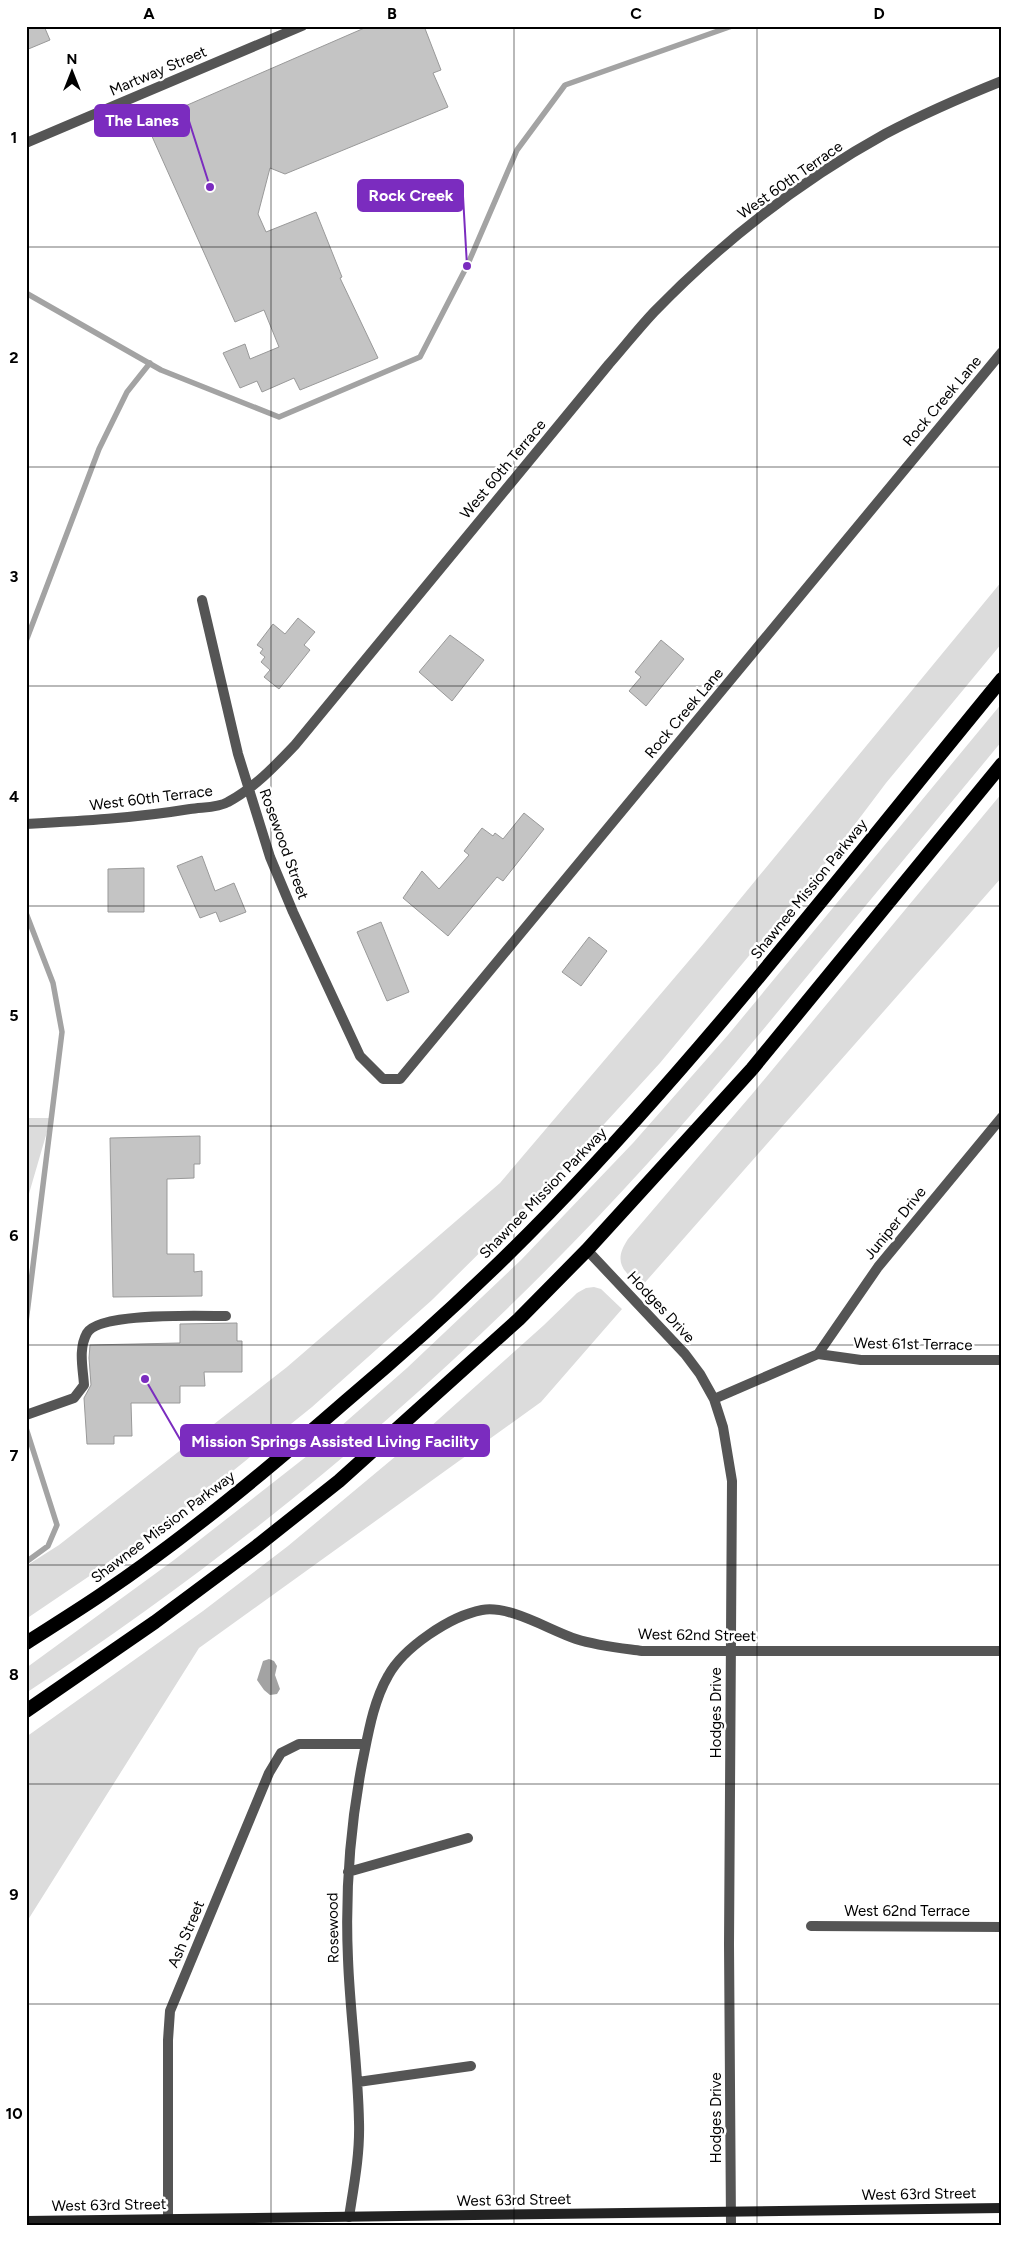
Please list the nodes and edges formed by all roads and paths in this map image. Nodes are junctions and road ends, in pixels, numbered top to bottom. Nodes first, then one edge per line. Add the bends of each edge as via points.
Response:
1 (302, 26) edge
2 (1002, 81) edge
3 (26, 143) edge
4 (1002, 352) edge
5 (202, 600) dead end
6 (1002, 679) edge
7 (1002, 764) edge
8 (248, 789) junction
9 (26, 824) edge
10 (383, 1079) joint
11 (1002, 1117) edge
12 (587, 1250) junction
13 (226, 1316) dead end
14 (818, 1354) junction
15 (1002, 1360) edge
16 (714, 1399) junction
17 (26, 1414) edge
18 (26, 1643) edge
19 (409, 1650) joint
20 (731, 1650) junction
21 (1002, 1650) edge
22 (26, 1711) edge
23 (366, 1744) junction
24 (468, 1838) dead end
25 (348, 1872) junction
26 (811, 1926) dead end
27 (1002, 1927) edge
28 (471, 2066) dead end
29 (358, 2082) junction
30 (1002, 2208) edge
31 (731, 2212) junction
32 (349, 2217) junction
33 (26, 2221) edge
34 (168, 2222) edge
35 (731, 2225) edge

1 - 3 street, Martway Street
2 - 8 street, West 60th Terrace via 935,109 826,170 769,210 705,263 641,327 294,745
4 - 10 street, Rock Creek Lane via 418,1059 400,1080
5 - 8 street, Rosewood Street
6 - 18 highway, Shawnee Mission Parkway via 727,1014 624,1132 474,1288 389,1365 204,1519 104,1593
7 - 12 highway via 752,1069
8 - 9 street, West 60th Terrace via 226,803 179,811 105,820
8 - 10 street, Rosewood Street via 270,857 339,1015 360,1056
11 - 14 street, Juniper Drive via 878,1267
12 - 16 street, Hodges Drive via 685,1354
12 - 22 highway via 519,1319 339,1481 155,1622
13 - 17 street via 117,1319 99,1324 88,1331 81,1348 84,1385 74,1398
14 - 15 street, West 61st Terrace via 861,1360
14 - 16 street
16 - 20 street, Hodges Drive via 723,1427 732,1481
19 - 20 street, West 62nd Street via 440,1627 482,1610 514,1613 571,1637 603,1646 642,1650
19 - 23 street, Rosewood via 380,1691
20 - 21 street, West 62nd Street
20 - 31 street, Hodges Drive
23 - 25 street, Rosewood
23 - 34 street, Ash Street via 299,1744 281,1753 269,1774 170,2011
24 - 25 street
25 - 29 street, Rosewood via 348,1960
26 - 27 street, West 62nd Terrace
28 - 29 street
29 - 32 street, Rosewood via 359,2152
30 - 31 main road, West 63rd Street
31 - 32 main road, West 63rd Street
31 - 35 street, Hodges Drive
32 - 34 main road, West 63rd Street
33 - 34 main road, West 63rd Street

